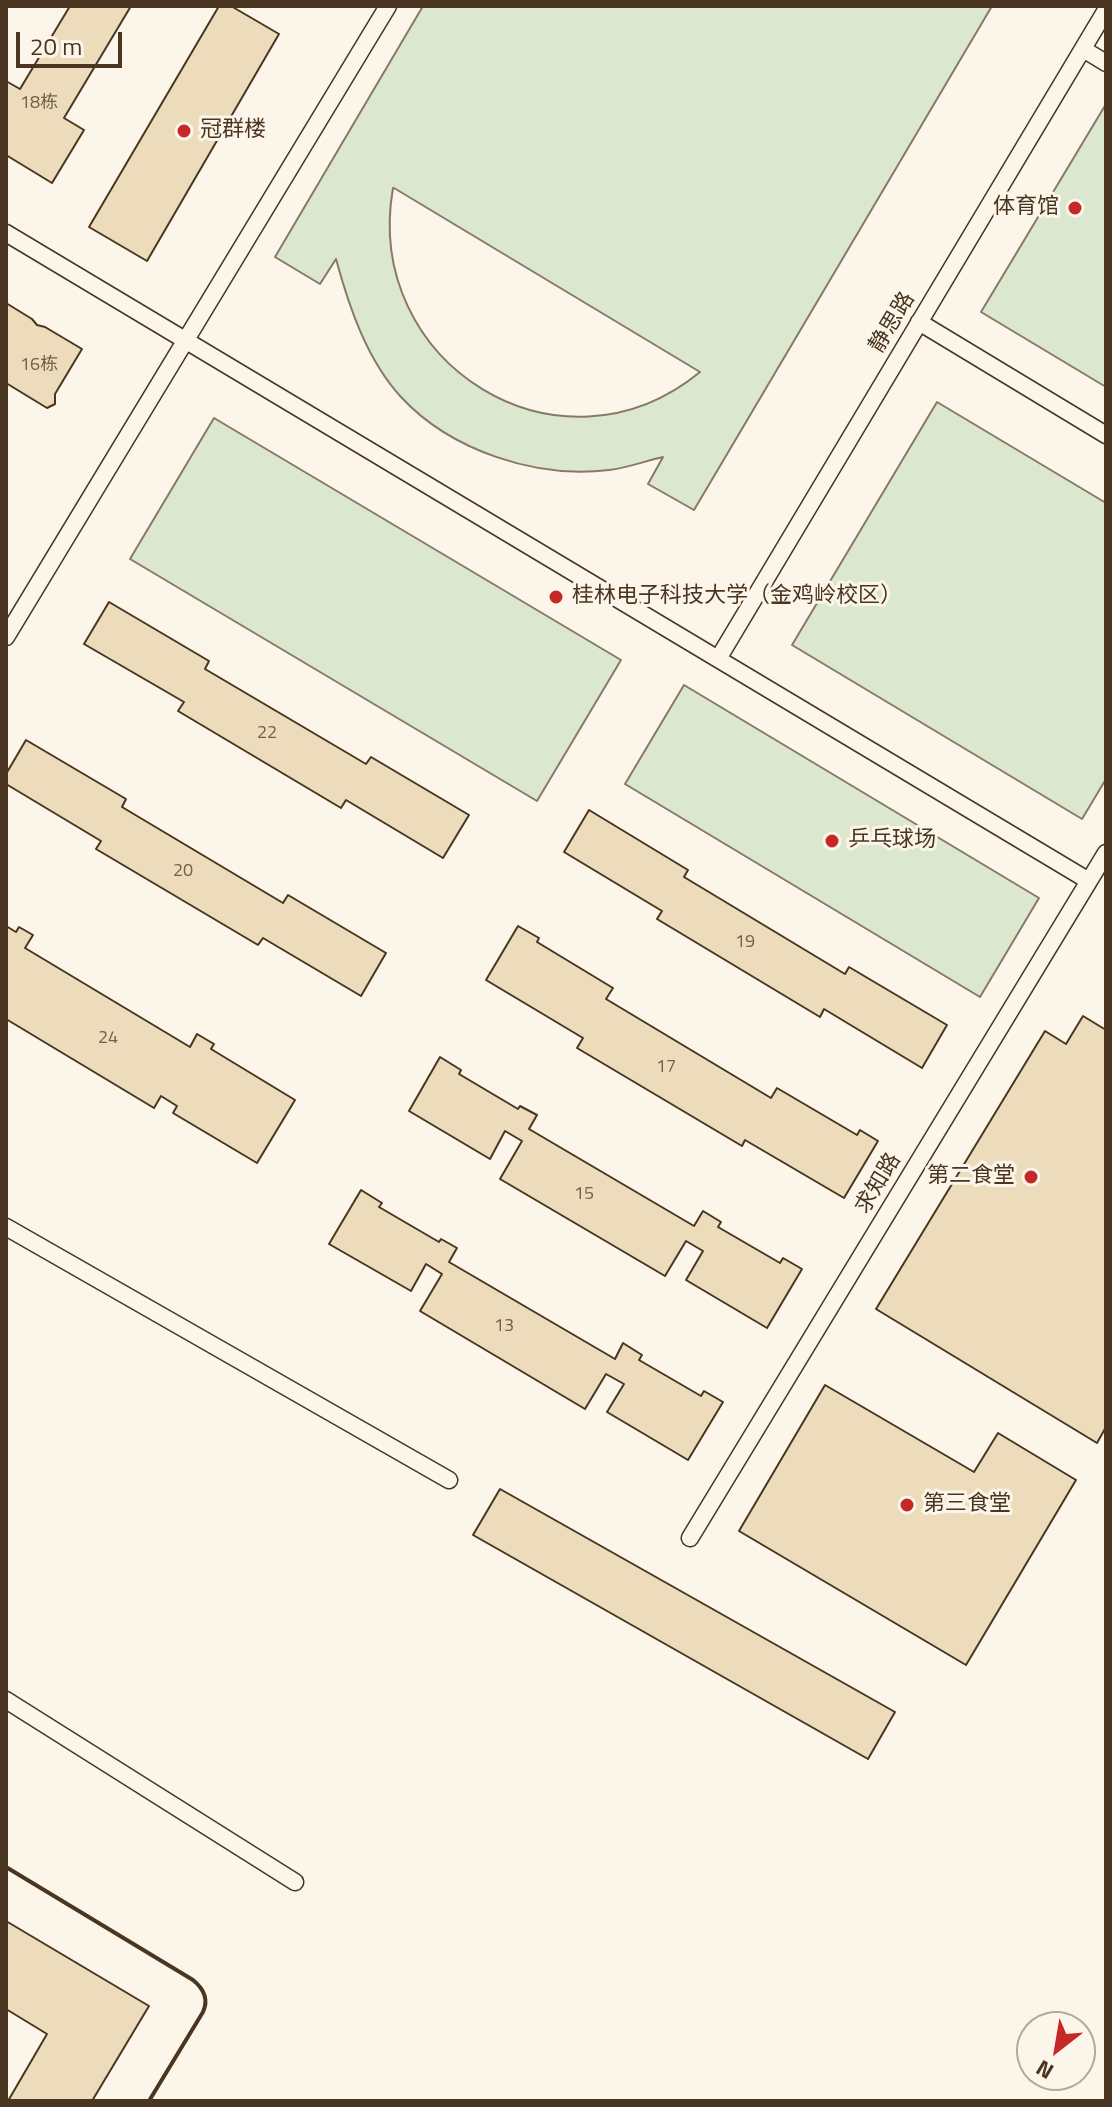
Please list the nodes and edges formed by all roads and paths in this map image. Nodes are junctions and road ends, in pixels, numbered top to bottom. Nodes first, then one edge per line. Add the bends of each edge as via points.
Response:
1 (388, 6) edge
2 (1106, 10) edge
3 (1083, 49) junction
4 (1106, 63) edge
5 (6, 233) edge
6 (919, 322) junction
7 (184, 339) junction
8 (1106, 435) edge
9 (6, 637) edge
10 (718, 659) junction
11 (1106, 853) edge
12 (1089, 881) junction
13 (6, 1227) edge
14 (449, 1480) dead end
15 (690, 1538) dead end
16 (6, 1700) edge
17 (295, 1882) dead end

1 - 7 lane
2 - 3 lane, 静思路
3 - 4 lane
3 - 6 lane, 静思路
5 - 7 lane
6 - 8 lane
6 - 10 lane, 静思路
7 - 9 lane
7 - 10 lane
10 - 12 lane
11 - 12 lane, 求知路
12 - 15 lane, 求知路
13 - 14 lane
16 - 17 lane

